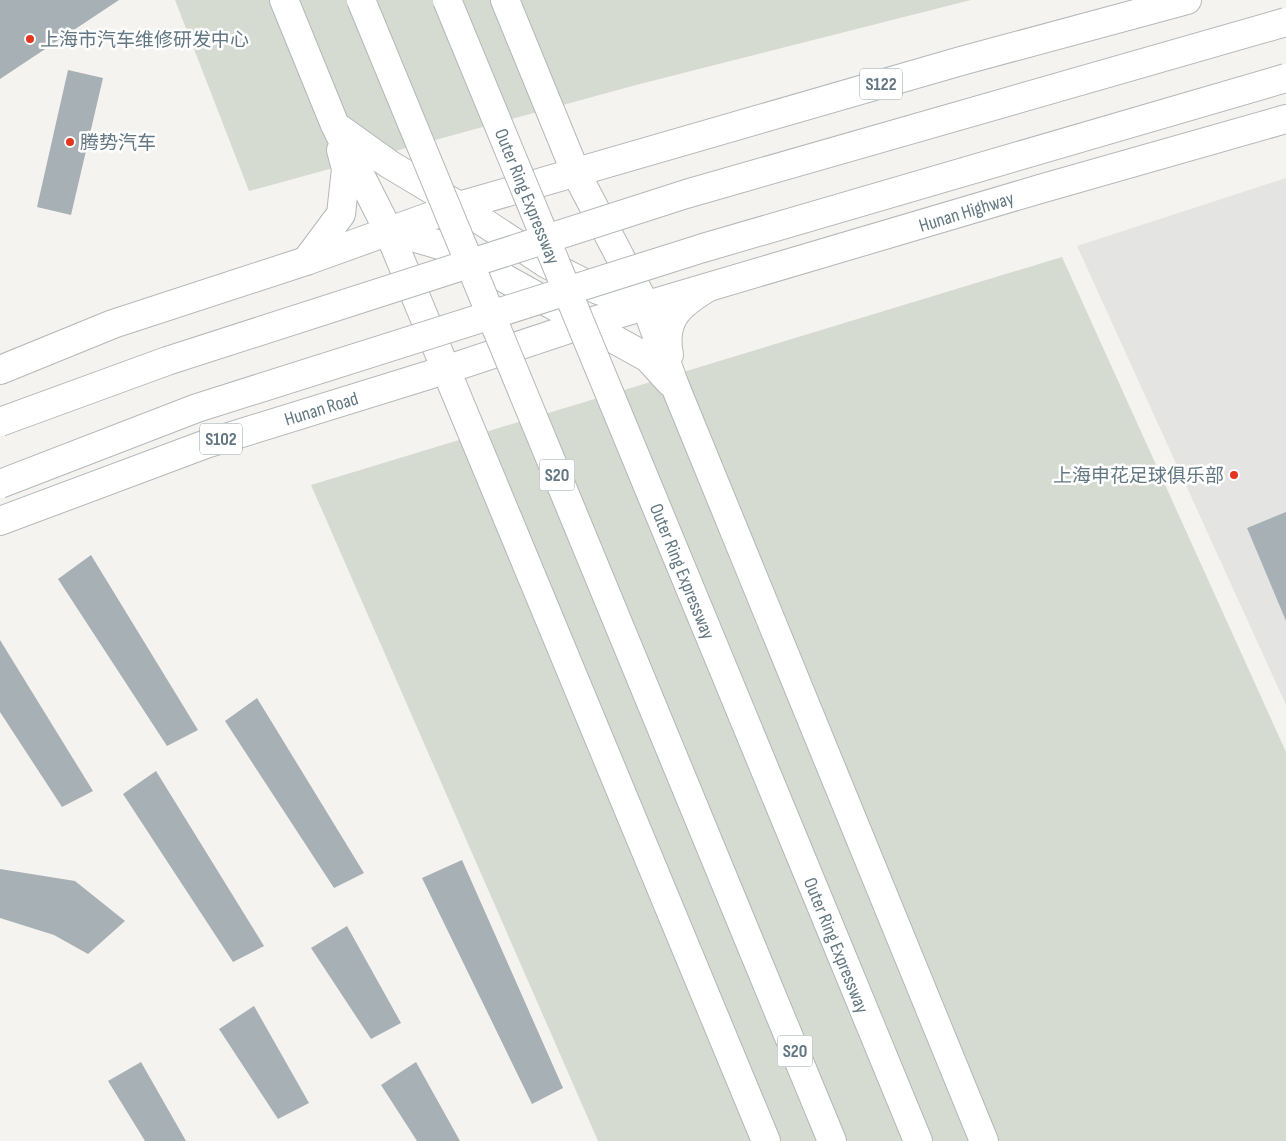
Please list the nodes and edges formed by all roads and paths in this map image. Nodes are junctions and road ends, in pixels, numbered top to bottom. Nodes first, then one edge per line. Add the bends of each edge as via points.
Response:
1 (284, 0) edge
2 (361, 0) edge
3 (447, 0) edge
4 (505, 0) edge
5 (1187, 0) edge
6 (1286, 22) edge
7 (1286, 78) edge
8 (1286, 120) edge
9 (335, 125) junction
10 (575, 171) junction
11 (459, 206) junction
12 (388, 230) junction
13 (306, 260) junction
14 (707, 288) junction
15 (646, 306) junction
16 (587, 324) junction
17 (0, 370) edge
18 (445, 370) junction
19 (675, 386) junction
20 (0, 422) edge
21 (0, 484) edge
22 (0, 521) edge
23 (766, 1141) edge
24 (832, 1141) edge
25 (918, 1141) edge
26 (984, 1141) edge

1 - 9 main road
2 - 24 main road, S20, bridge
3 - 25 main road, Outer Ring Expressway, bridge
4 - 10 main road
5 - 10 main road, S122 via 961,60
6 - 20 main road, bridge via 686,194 167,361
7 - 21 main road, bridge via 693,251 197,408
8 - 14 main road, Hunan Highway
9 - 11 main road via 389,164
9 - 12 main road
9 - 13 main road via 346,169 341,214
10 - 11 main road
10 - 15 main road
11 - 12 main road
11 - 15 main road via 547,264 598,290
12 - 13 main road
12 - 16 main road via 440,245
12 - 18 main road
13 - 17 main road via 113,324
14 - 15 main road, Hunan Highway
14 - 19 main road via 690,298 674,314 668,330 667,346
15 - 16 main road, Hunan Road / S102
15 - 19 main road
16 - 18 main road, Hunan Road / S102
16 - 19 main road via 648,358
18 - 22 main road, Hunan Road / S102 via 206,444
18 - 23 main road
19 - 26 main road

